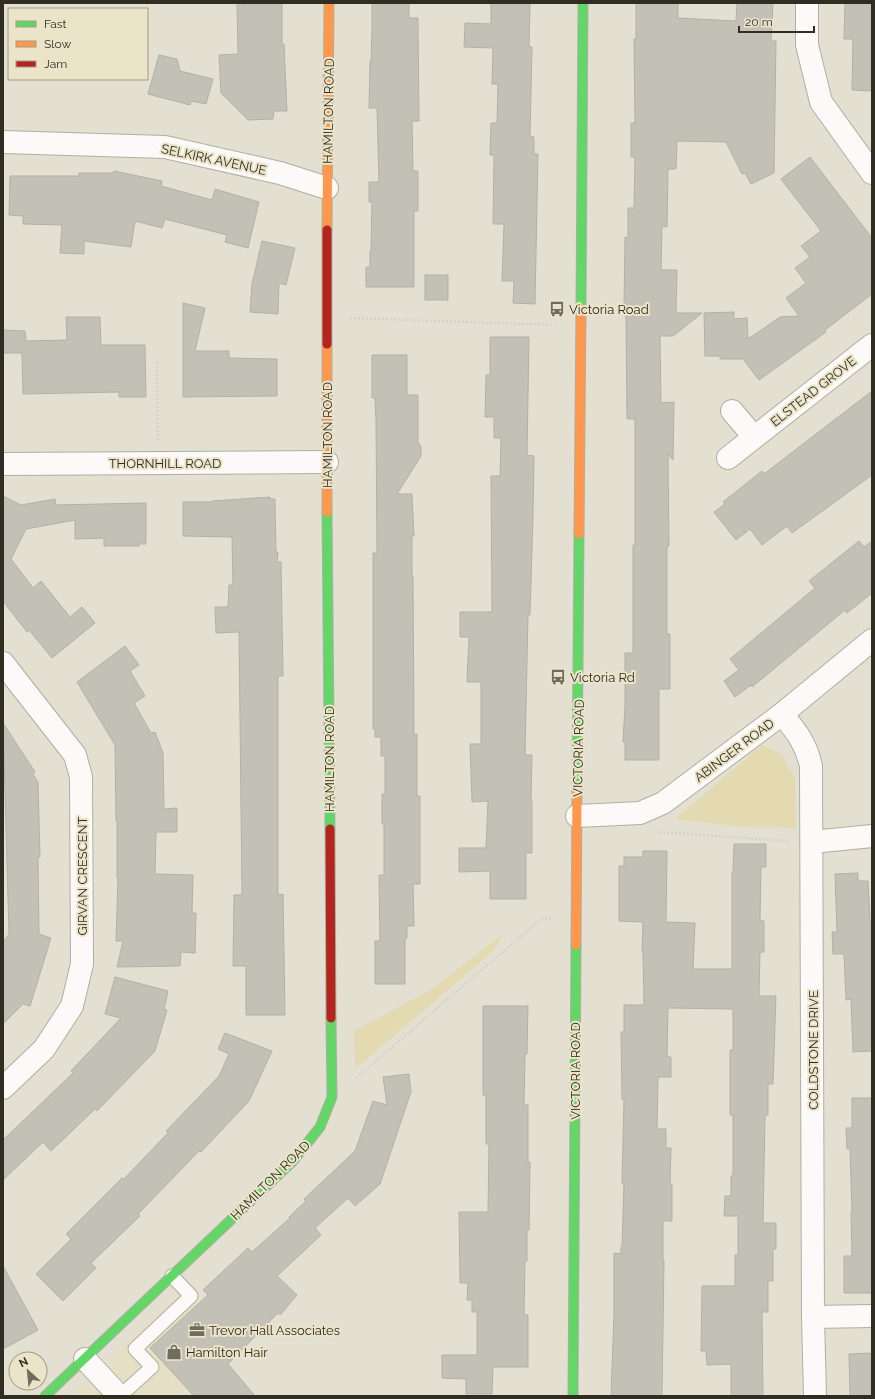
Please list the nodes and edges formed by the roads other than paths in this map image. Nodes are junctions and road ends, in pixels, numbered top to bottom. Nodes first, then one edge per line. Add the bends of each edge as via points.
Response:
1 (329, 3) edge
2 (583, 3) edge
3 (807, 3) edge
4 (3, 142) edge
5 (872, 173) edge
6 (327, 188) junction
7 (872, 345) edge
8 (732, 411) dead end
9 (754, 437) junction
10 (728, 458) dead end
11 (327, 462) junction
12 (3, 464) edge
13 (872, 640) edge
14 (3, 663) edge
15 (782, 714) junction
16 (577, 816) junction
17 (872, 836) edge
18 (812, 842) junction
19 (3, 1088) edge
20 (172, 1276) junction
21 (872, 1316) edge
22 (813, 1317) junction
23 (85, 1359) junction
24 (46, 1396) edge
25 (120, 1396) edge
26 (573, 1396) edge
27 (815, 1396) edge

1 - 6 street, HAMILTON ROAD
2 - 16 street, VICTORIA ROAD
3 - 5 street via 807,44 821,102
4 - 6 street, SELKIRK AVENUE via 165,147 280,173
6 - 11 street, HAMILTON ROAD
7 - 9 street, ELSTEAD GROVE
8 - 9 street
9 - 10 street, ELSTEAD GROVE
11 - 12 street, THORNHILL ROAD
11 - 20 street, HAMILTON ROAD via 332,1097 320,1127 293,1161
13 - 15 street, ABINGER ROAD
14 - 19 street, GIRVAN CRESCENT via 75,755 82,777 82,964 72,1006 44,1049
15 - 16 street, ABINGER ROAD via 663,803 640,813
15 - 18 street, COLDSTONE DRIVE via 804,742 808,753 811,766
16 - 26 street, VICTORIA ROAD
17 - 18 street
18 - 22 street, COLDSTONE DRIVE
20 - 23 street, HAMILTON ROAD
20 - 25 lane via 191,1296 135,1349 152,1367
21 - 22 street
22 - 27 street, COLDSTONE DRIVE
23 - 24 street, HAMILTON ROAD
23 - 25 street

